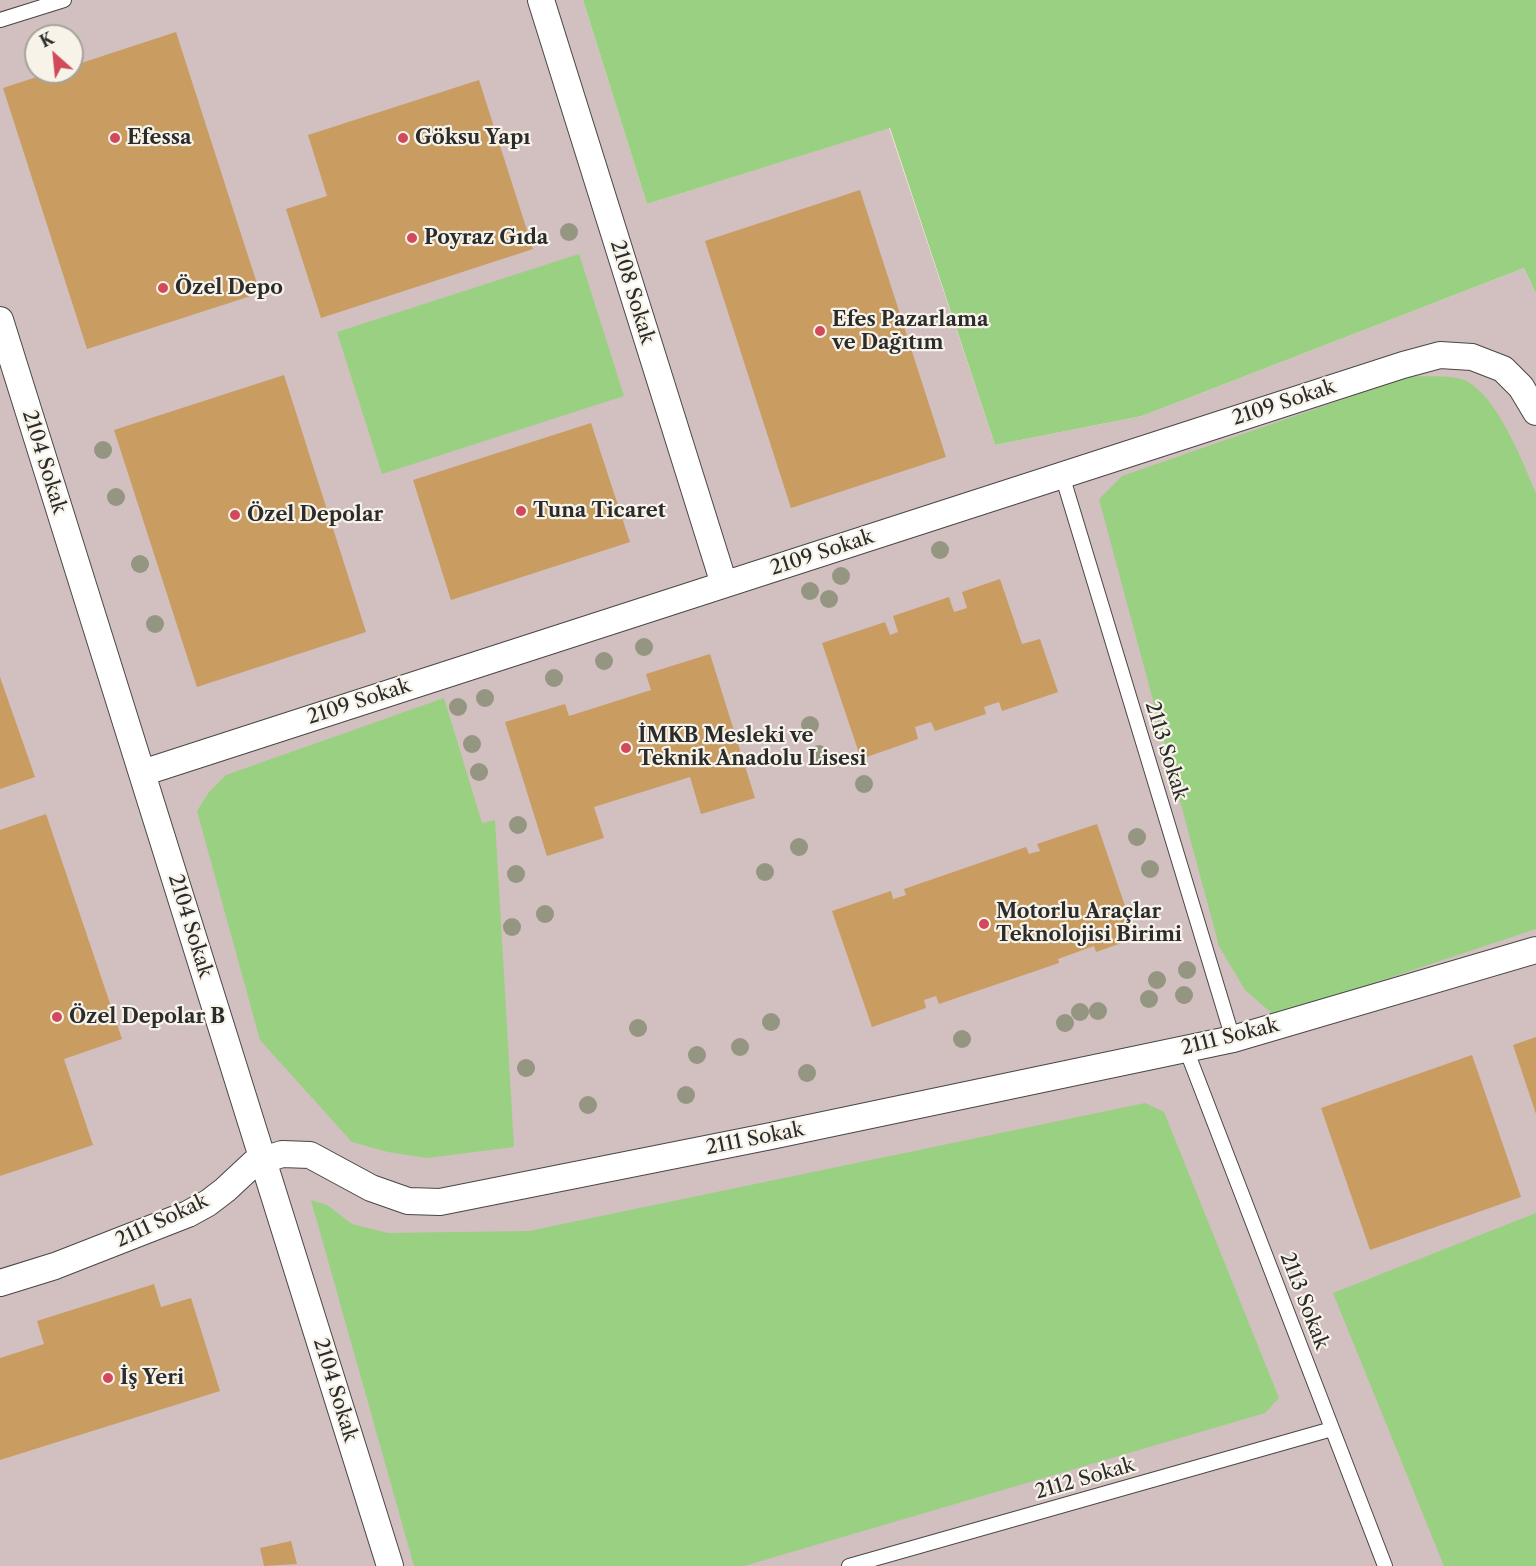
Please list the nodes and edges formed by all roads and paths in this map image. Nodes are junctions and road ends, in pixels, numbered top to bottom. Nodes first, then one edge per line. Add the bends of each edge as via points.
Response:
1 (64, 0) edge
2 (541, 0) edge
3 (0, 20) edge
4 (0, 320) edge
5 (1536, 412) edge
6 (1062, 475) junction
7 (724, 584) junction
8 (142, 773) junction
9 (1536, 950) edge
10 (1233, 1039) junction
11 (1186, 1049) junction
12 (263, 1160) junction
13 (0, 1282) edge
14 (1332, 1430) junction
15 (390, 1566) edge
16 (849, 1566) edge
17 (1385, 1566) edge

1 - 3 lane
2 - 7 street, 2108 Sokak
4 - 8 street, 2104 Sokak
5 - 6 street, 2109 Sokak via 1521,387 1503,369 1472,357 1440,355
6 - 7 street, 2109 Sokak
6 - 10 lane, 2113 Sokak
7 - 8 street, 2109 Sokak
8 - 12 street, 2104 Sokak
9 - 10 street, 2111 Sokak
10 - 11 street, 2111 Sokak
11 - 12 street, 2111 Sokak via 440,1202 421,1203 395,1197 309,1155 282,1154
11 - 14 lane, 2113 Sokak
12 - 13 street, 2111 Sokak via 247,1167 225,1190 188,1214 55,1266
12 - 15 street, 2104 Sokak
14 - 16 lane, 2112 Sokak
14 - 17 lane, 2113 Sokak

